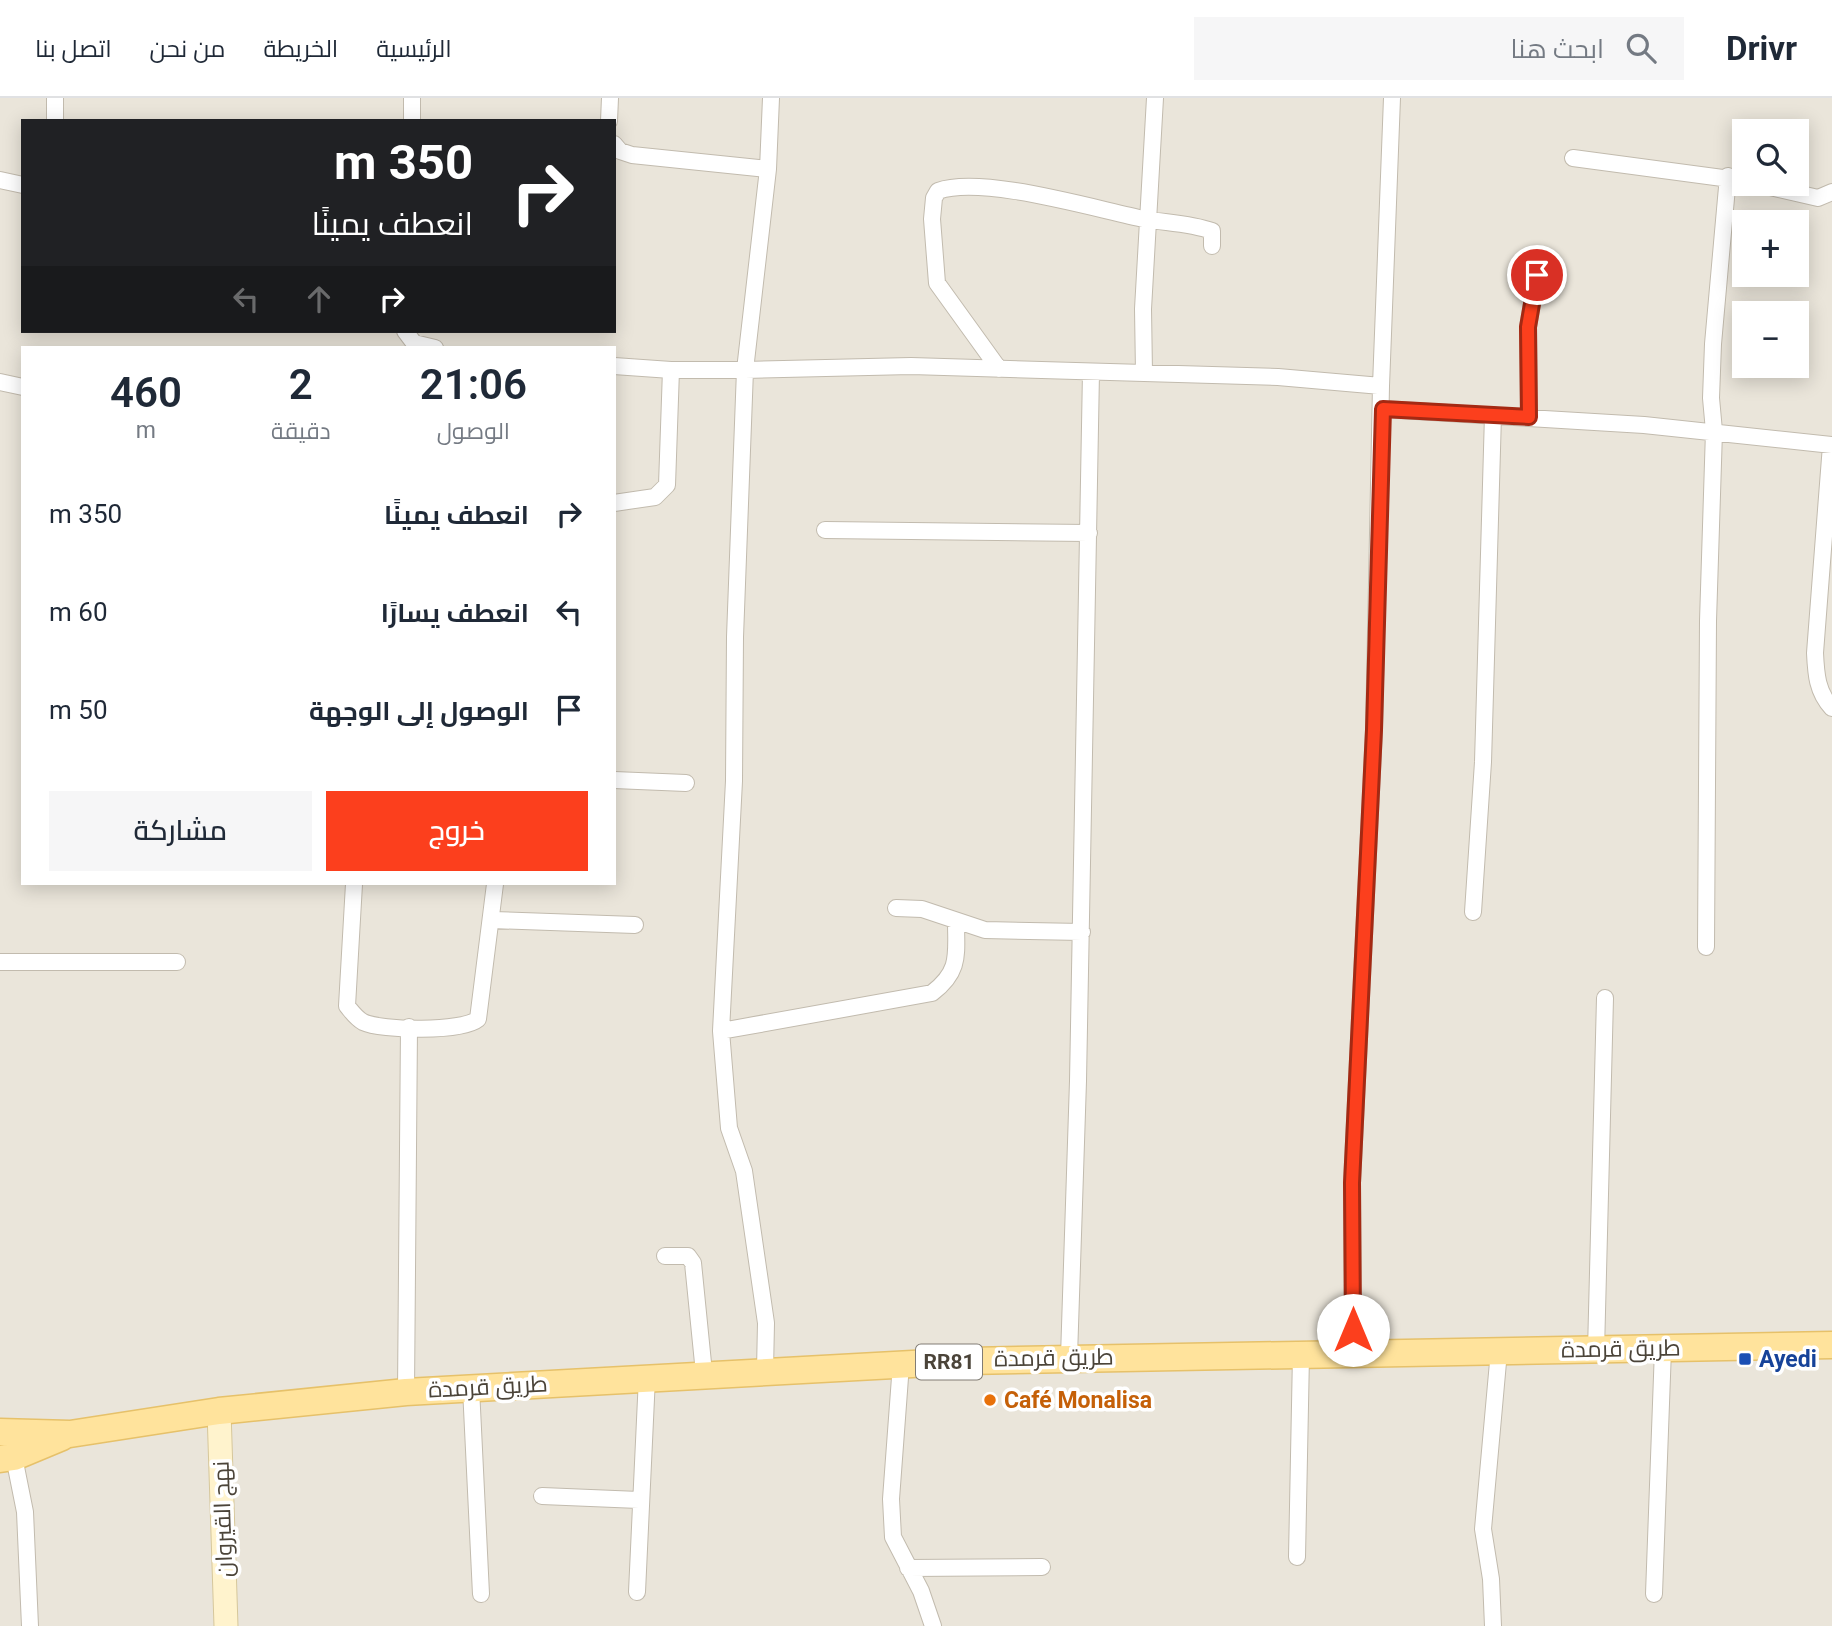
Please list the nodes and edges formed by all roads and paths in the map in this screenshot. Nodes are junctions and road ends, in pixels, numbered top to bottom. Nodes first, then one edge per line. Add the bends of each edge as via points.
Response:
1 (55, 98) edge
2 (412, 98) edge
3 (610, 98) edge
4 (771, 98) edge
5 (1155, 98) edge
6 (1392, 98) edge
7 (55, 119) edge
8 (412, 119) edge
9 (608, 119) edge
10 (616, 146) edge
11 (1573, 158) dead end
12 (768, 169) junction
13 (1732, 178) edge
14 (0, 180) edge
15 (21, 185) edge
16 (1832, 192) edge
17 (1735, 196) edge
18 (1809, 196) edge
19 (1149, 220) junction
20 (1212, 246) dead end
21 (1537, 275) dead end
22 (406, 333) edge
23 (427, 346) edge
24 (616, 366) edge
25 (999, 369) junction
26 (671, 370) junction
27 (745, 370) junction
28 (1091, 372) junction
29 (1144, 373) junction
30 (0, 382) edge
31 (1381, 386) junction
32 (21, 387) edge
33 (1383, 409) junction
34 (1493, 415) junction
35 (1529, 417) junction
36 (1714, 431) junction
37 (1832, 445) edge
38 (616, 503) edge
39 (825, 530) dead end
40 (1089, 533) junction
41 (1826, 583) edge
42 (1832, 708) edge
43 (616, 780) edge
44 (686, 783) dead end
45 (354, 885) edge
46 (495, 885) edge
47 (896, 908) dead end
48 (1473, 912) dead end
49 (492, 920) junction
50 (956, 921) junction
51 (635, 925) dead end
52 (1082, 932) junction
53 (1706, 947) dead end
54 (177, 961) dead end
55 (0, 962) edge
56 (1605, 998) dead end
57 (409, 1027) junction
58 (721, 1031) junction
59 (665, 1256) dead end
60 (1832, 1345) edge
61 (1663, 1349) junction
62 (1596, 1350) junction
63 (1499, 1351) junction
64 (1353, 1354) junction
65 (1301, 1355) junction
66 (1069, 1357) junction
67 (901, 1364) junction
68 (765, 1370) junction
69 (705, 1373) junction
70 (647, 1377) junction
71 (471, 1388) junction
72 (406, 1391) junction
73 (219, 1411) junction
74 (0, 1432) edge
75 (70, 1434) junction
76 (7, 1458) edge
77 (542, 1496) dead end
78 (639, 1500) junction
79 (1297, 1558) dead end
80 (908, 1567) junction
81 (1042, 1567) dead end
82 (637, 1592) dead end
83 (481, 1594) dead end
84 (1654, 1594) dead end
85 (30, 1626) edge
86 (226, 1626) edge
87 (933, 1626) edge
88 (1493, 1626) edge

1 - 7 street
2 - 8 street
3 - 9 street
4 - 12 street
5 - 19 street
6 - 31 street
10 - 12 street via 632,155
11 - 13 street
12 - 27 street
14 - 15 street
16 - 18 street via 1818,198
17 - 36 street via 1713,344
19 - 20 street via 1212,231
19 - 25 street via 991,188 938,191 932,219 937,283
19 - 29 street
21 - 35 street via 1528,327
22 - 23 street via 414,343
24 - 26 street
25 - 27 street
25 - 28 street
26 - 27 street
26 - 38 street via 667,485 655,497
27 - 58 street via 734,781
28 - 29 street
28 - 40 street
29 - 31 street
30 - 32 street
31 - 33 street
33 - 34 street
33 - 64 street via 1374,730 1352,1183
34 - 35 street
34 - 48 street via 1483,762
35 - 36 street
36 - 37 street
36 - 53 street
37 - 41 street
39 - 40 street
40 - 52 street
41 - 42 street via 1816,678
43 - 44 street
45 - 57 street via 347,1006 372,1025
46 - 49 street
47 - 50 street via 922,909
49 - 51 street
49 - 57 street via 478,1019 461,1027
50 - 52 street via 998,932
50 - 58 street via 956,963 946,982 932,992
52 - 66 street
54 - 55 street
56 - 62 street
57 - 72 street
58 - 68 street via 729,1128 744,1171 766,1323
59 - 69 street via 688,1256 693,1263
60 - 61 main road, طريق قرمدة / RR81
61 - 62 main road, طريق قرمدة / RR81
61 - 84 street
62 - 63 main road, طريق قرمدة / RR81
63 - 64 main road, طريق قرمدة / RR81
63 - 88 street via 1483,1529
64 - 65 main road, طريق قرمدة / RR81
65 - 66 main road, طريق قرمدة / RR81
65 - 79 street
66 - 67 main road, طريق قرمدة / RR81
67 - 68 main road, طريق قرمدة / RR81
67 - 80 street via 892,1523 893,1537
68 - 69 main road, طريق قرمدة / RR81
69 - 70 main road, طريق قرمدة / RR81
70 - 71 main road, طريق قرمدة / RR81
70 - 78 street
71 - 72 main road, طريق قرمدة / RR81
71 - 83 street
72 - 73 main road, طريق قرمدة / RR81
73 - 75 main road, طريق قرمدة / RR81
73 - 86 street, نهج القيروان
74 - 75 main road, طريق قرمدة / RR81
75 - 76 main road, طريق قرمدة / RR81
76 - 85 street via 25,1512
77 - 78 street
78 - 82 street
80 - 81 street
80 - 87 street

